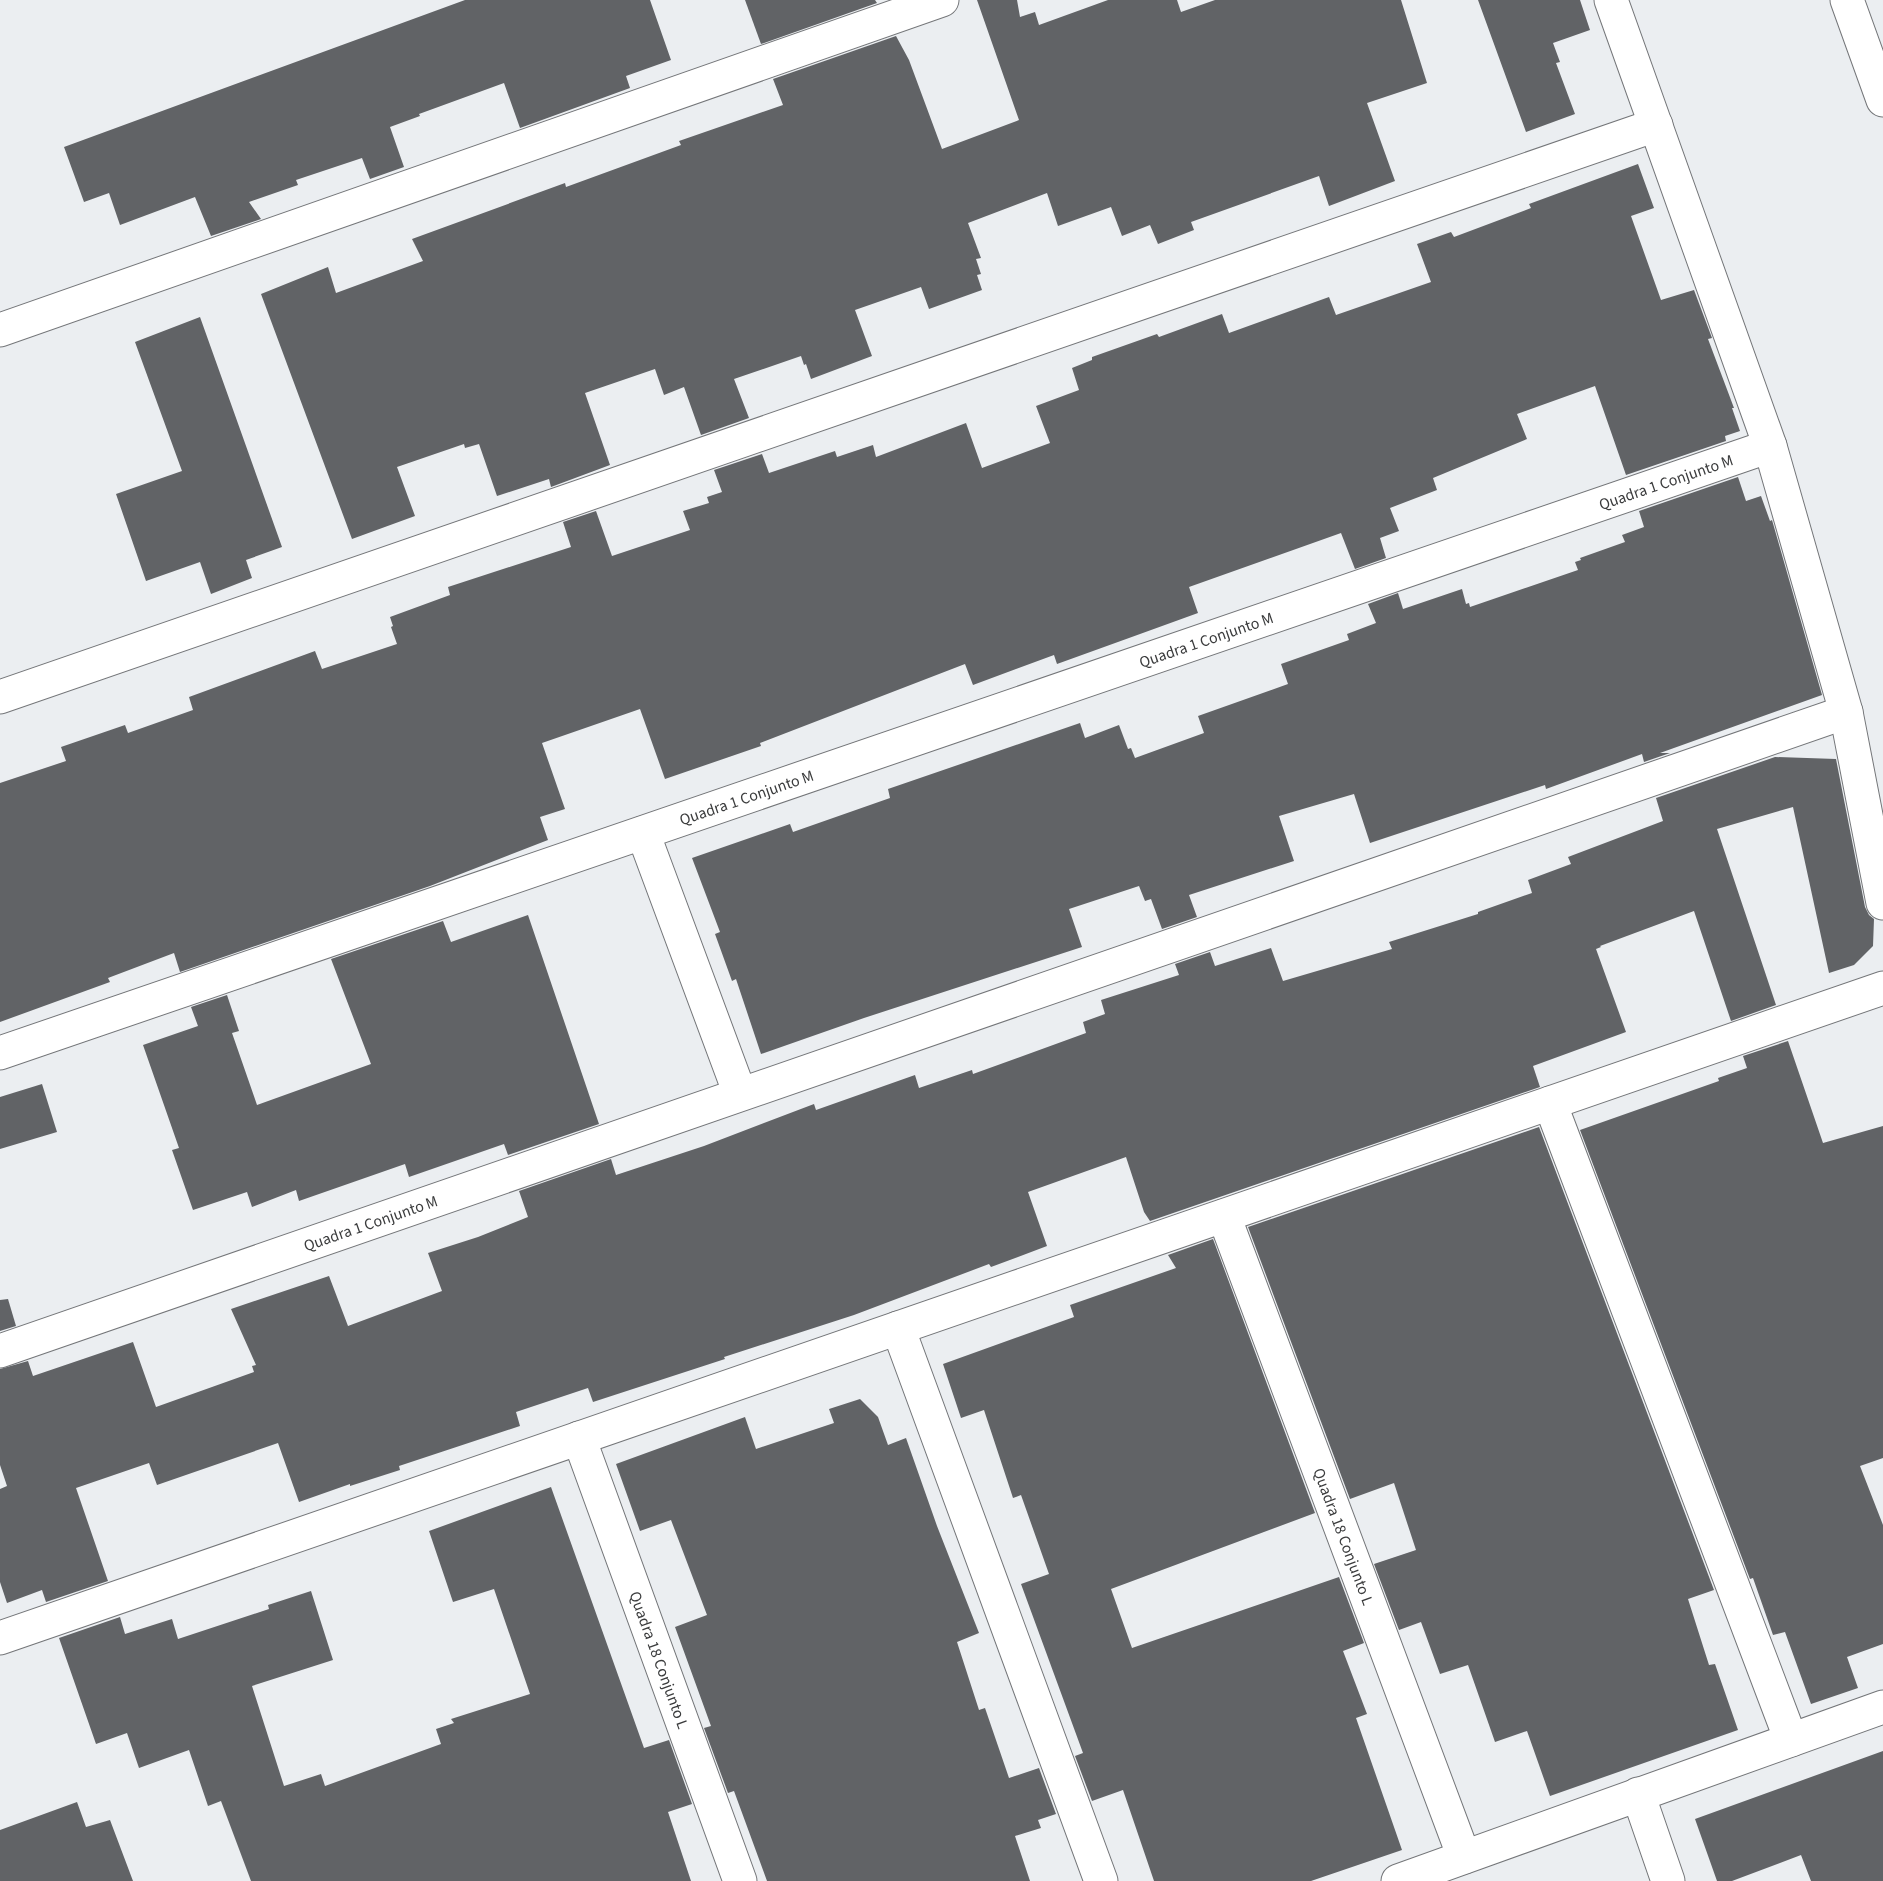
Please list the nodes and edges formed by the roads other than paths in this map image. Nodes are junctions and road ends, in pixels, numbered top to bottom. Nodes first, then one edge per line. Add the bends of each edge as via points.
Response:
1 (942, 0) edge
2 (1611, 0) edge
3 (1847, 0) edge
4 (1883, 100) edge
5 (1656, 125) junction
6 (0, 330) edge
7 (1770, 446) junction
8 (0, 697) edge
9 (1846, 712) junction
10 (643, 833) junction
11 (1880, 867) edge
12 (1883, 903) edge
13 (1883, 988) edge
14 (0, 1053) edge
15 (740, 1095) junction
16 (1550, 1103) junction
17 (1224, 1216) junction
18 (898, 1328) junction
19 (0, 1350) edge
20 (579, 1438) junction
21 (0, 1638) edge
22 (1883, 1707) edge
23 (1791, 1740) junction
24 (1638, 1794) junction
25 (1464, 1857) junction
26 (740, 1881) edge
27 (1101, 1881) edge
28 (1398, 1881) edge
29 (1668, 1881) edge

1 - 6 street
2 - 5 street
3 - 4 street
5 - 7 street
5 - 8 street
7 - 9 street
7 - 10 street, Quadra 1 Conjunto M
9 - 11 street
9 - 15 street, Quadra 1 Conjunto M
10 - 14 street, Quadra 1 Conjunto M
10 - 15 street
11 - 12 street
13 - 16 street
15 - 19 street, Quadra 1 Conjunto M
16 - 17 street
16 - 23 street
17 - 18 street
17 - 25 street, Quadra 18 Conjunto L
18 - 20 street
18 - 27 street
20 - 21 street
20 - 26 street, Quadra 18 Conjunto L
22 - 23 street
23 - 24 street
24 - 25 street
24 - 29 street
25 - 28 street

